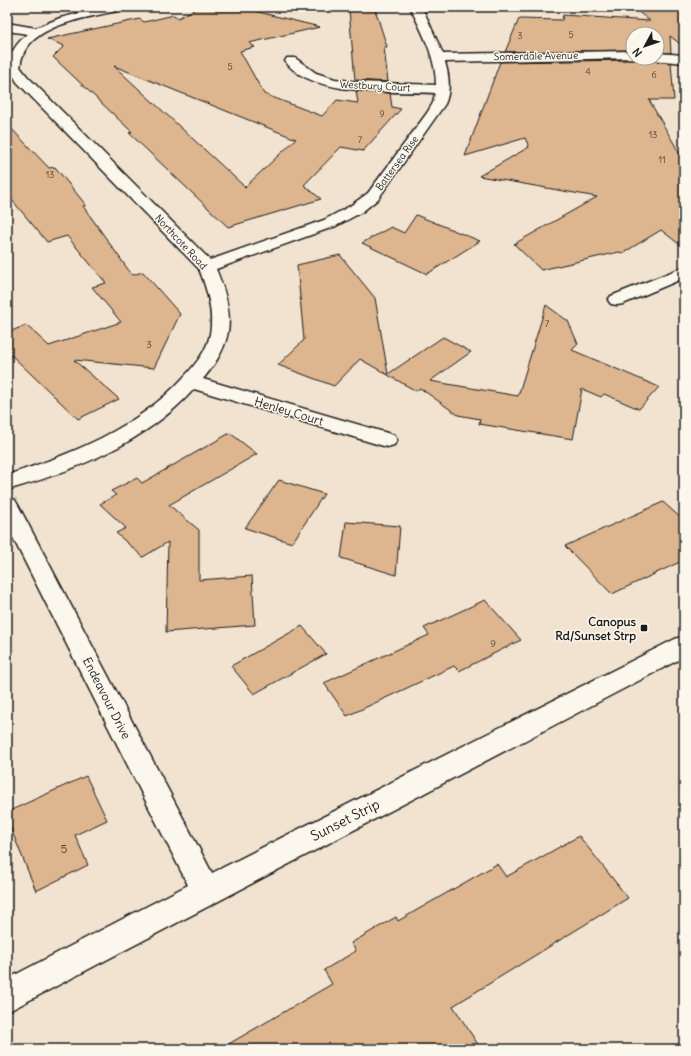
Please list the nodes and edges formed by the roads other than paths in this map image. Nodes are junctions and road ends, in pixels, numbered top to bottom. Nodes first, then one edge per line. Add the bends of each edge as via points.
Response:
1 (122, 7) edge
2 (416, 7) edge
3 (7, 27) edge
4 (37, 32) junction
5 (625, 55) edge
6 (438, 58) junction
7 (665, 58) edge
8 (684, 59) edge
9 (291, 61) dead end
10 (442, 89) junction
11 (207, 267) junction
12 (684, 272) edge
13 (617, 300) dead end
14 (191, 382) junction
15 (387, 440) dead end
16 (7, 483) edge
17 (7, 505) edge
18 (684, 646) edge
19 (206, 891) junction
20 (7, 996) edge

1 - 4 street, Northcote Road via 60,22
2 - 6 street, Battersea Rise
3 - 4 street
4 - 11 street, Northcote Road via 17,53 14,67 22,79
5 - 6 street, Somerdale Avenue
6 - 10 street, Battersea Rise
7 - 8 street
9 - 10 street, Westbury Court via 300,71 329,83
10 - 11 street, Battersea Rise via 440,101 433,114 373,196 330,223
11 - 14 street, Northcote Road via 220,306 219,336 207,361
12 - 13 street
14 - 15 street, Henley Court
14 - 16 street, Northcote Road via 156,415 110,443
17 - 19 street, Endeavour Drive
18 - 19 street, Sunset Strip
19 - 20 street, Sunset Strip

